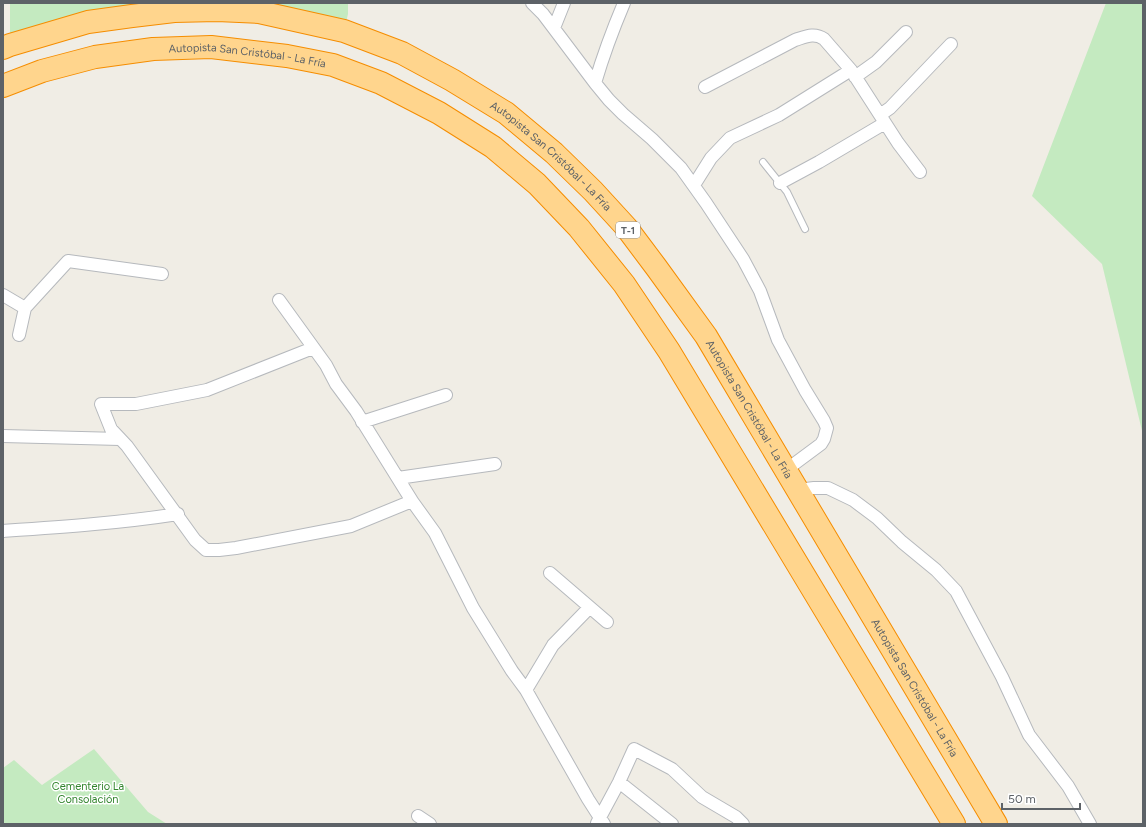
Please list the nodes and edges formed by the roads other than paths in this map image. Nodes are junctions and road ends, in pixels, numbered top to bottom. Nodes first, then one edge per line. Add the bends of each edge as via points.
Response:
1 (532, 3) edge
2 (564, 3) edge
3 (624, 3) edge
4 (554, 28) junction
5 (906, 32) dead end
6 (951, 44) dead end
7 (3, 48) edge
8 (853, 74) junction
9 (596, 83) junction
10 (3, 86) edge
11 (705, 87) dead end
12 (883, 119) junction
13 (763, 162) dead end
14 (920, 172) dead end
15 (780, 183) junction
16 (694, 185) junction
17 (805, 229) dead end
18 (162, 274) dead end
19 (3, 295) edge
20 (279, 300) dead end
21 (25, 308) junction
22 (19, 335) dead end
23 (312, 348) junction
24 (446, 396) dead end
25 (362, 422) junction
26 (3, 436) edge
27 (120, 439) junction
28 (495, 464) dead end
29 (786, 470) junction
30 (398, 478) junction
31 (798, 490) junction
32 (412, 501) junction
33 (178, 514) junction
34 (3, 531) edge
35 (550, 573) dead end
36 (589, 608) junction
37 (607, 622) dead end
38 (526, 690) junction
39 (619, 782) junction
40 (418, 816) dead end
41 (600, 822) edge
42 (430, 824) edge
43 (672, 824) edge
44 (743, 824) edge
45 (954, 824) edge
46 (996, 824) edge
47 (1090, 824) edge

1 - 4 street
2 - 4 street
3 - 9 street
4 - 9 street
5 - 8 street via 876,62
6 - 12 street via 890,108
7 - 29 highway, Autopista San Cristóbal - La Fría / T-1 via 88,22 174,11 217,10 259,12 344,31 402,53 506,113 554,153 593,191 626,227 706,336
8 - 11 street via 824,39 810,35 795,40
8 - 12 street
8 - 16 street via 779,115 730,138 711,158
9 - 16 street via 623,114 681,168
10 - 45 highway, Autopista San Cristóbal - La Fría via 42,70 88,59 153,49 210,48 287,56 333,65 381,82 493,147 537,184 580,228 624,284 669,351
12 - 14 street
12 - 15 street via 819,162
13 - 15 lane
15 - 17 lane via 791,199
16 - 29 street via 743,259 760,291 778,340 827,428 821,444
18 - 21 street via 68,261
19 - 21 street
20 - 23 street
21 - 22 street
23 - 25 street via 326,365
23 - 27 street via 207,390 136,404 102,404 111,429
24 - 25 street
25 - 30 street
26 - 27 street
27 - 33 street
28 - 30 street
29 - 31 highway, Autopista San Cristóbal - La Fría / T-1
30 - 32 street
31 - 46 highway, Autopista San Cristóbal - La Fría / T-1
31 - 47 street via 828,488 854,500 936,570 956,591 1002,677 1029,735 1068,786
32 - 33 street via 351,526 220,550 206,550 195,540
32 - 38 street via 434,533 473,608
33 - 34 street via 66,527
35 - 36 street
36 - 37 street
36 - 38 street via 553,644
38 - 41 street
39 - 41 street
39 - 43 street
39 - 44 street via 634,748 672,769 702,797
40 - 42 street

